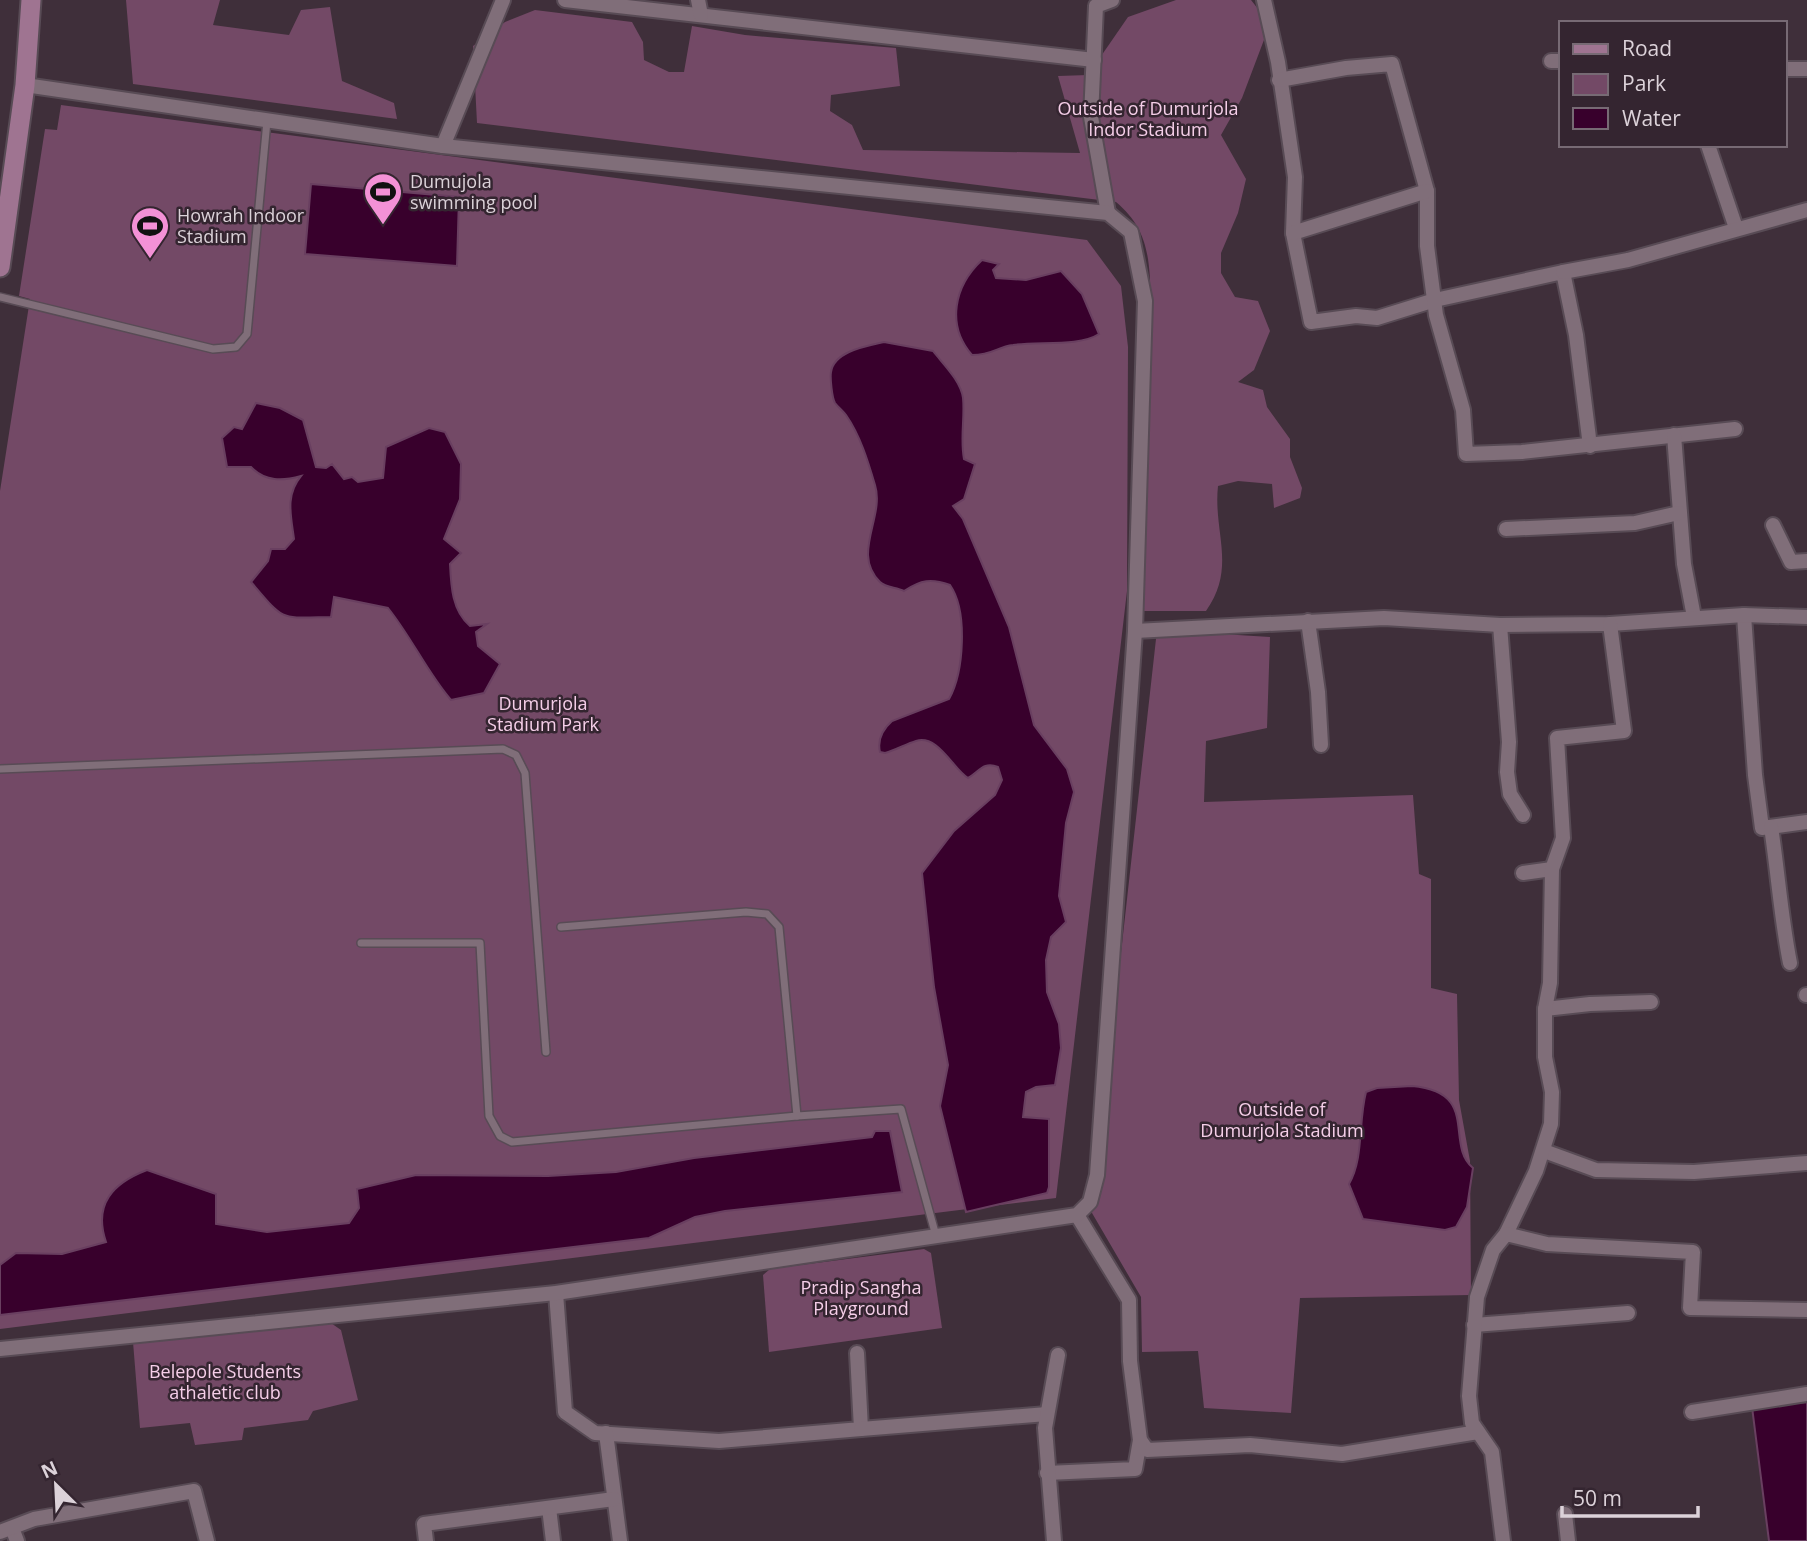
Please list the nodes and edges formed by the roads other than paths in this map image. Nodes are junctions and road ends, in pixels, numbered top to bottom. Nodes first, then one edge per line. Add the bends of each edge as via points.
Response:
1 (32, 0) edge
2 (503, 0) edge
3 (565, 0) edge
4 (698, 0) edge
5 (1112, 0) edge
6 (1264, 0) edge
7 (1093, 3) edge
8 (701, 16) junction
9 (1094, 60) junction
10 (1786, 69) edge
11 (1807, 69) edge
12 (1279, 80) junction
13 (25, 85) junction
14 (267, 120) junction
15 (443, 146) junction
16 (1709, 147) edge
17 (1427, 191) junction
18 (1807, 211) edge
19 (1108, 213) junction
20 (1735, 228) junction
21 (1293, 233) junction
22 (0, 267) edge
23 (1563, 272) junction
24 (0, 297) edge
25 (1435, 300) junction
26 (1735, 429) dead end
27 (1674, 435) junction
28 (1590, 446) junction
29 (1679, 513) junction
30 (1773, 525) dead end
31 (1506, 529) dead end
32 (1807, 561) edge
33 (1744, 615) junction
34 (1694, 617) junction
35 (1807, 617) edge
36 (1308, 621) junction
37 (1610, 624) junction
38 (1500, 625) junction
39 (1135, 631) junction
40 (1321, 745) dead end
41 (0, 769) edge
42 (1523, 815) dead end
43 (1807, 822) edge
44 (1771, 827) junction
45 (1552, 869) junction
46 (1523, 873) dead end
47 (561, 927) dead end
48 (361, 943) dead end
49 (1790, 963) dead end
50 (1651, 1002) dead end
51 (1545, 1009) junction
52 (546, 1052) dead end
53 (797, 1116) junction
54 (1544, 1151) junction
55 (1807, 1163) edge
56 (1077, 1215) junction
57 (1506, 1234) junction
58 (936, 1236) junction
59 (556, 1293) junction
60 (1807, 1310) edge
61 (1628, 1313) dead end
62 (1474, 1325) junction
63 (0, 1349) edge
64 (857, 1353) dead end
65 (1058, 1354) dead end
66 (1807, 1394) edge
67 (1692, 1412) dead end
68 (1047, 1414) junction
69 (861, 1429) junction
70 (1478, 1432) junction
71 (606, 1433) junction
72 (1140, 1440) junction
73 (1047, 1473) junction
74 (614, 1499) junction
75 (550, 1508) junction
76 (1566, 1514) dead end
77 (9, 1533) edge
78 (206, 1541) edge
79 (426, 1541) edge
80 (553, 1541) edge
81 (620, 1541) edge
82 (1054, 1541) edge
83 (1503, 1541) edge
84 (1568, 1541) edge

1 - 13 main road
2 - 15 street
3 - 8 street
4 - 8 street
5 - 7 street
6 - 12 street
7 - 9 street
8 - 9 street
9 - 19 street via 1091,117
10 - 11 street
12 - 17 street via 1392,64
12 - 21 street via 1295,177
13 - 14 street
13 - 22 main road
14 - 15 street
14 - 24 lane via 247,334 236,347 213,349
15 - 19 street
16 - 20 street
17 - 21 street
17 - 25 street via 1427,246
18 - 20 street
19 - 39 street via 1131,232 1144,301
20 - 23 street via 1628,260
21 - 25 street via 1311,322 1377,318
23 - 25 street
23 - 28 street
25 - 28 street via 1464,410 1466,454
26 - 27 street
27 - 28 street
27 - 29 street
29 - 31 street via 1635,523
29 - 34 street
30 - 32 street via 1790,562
33 - 34 street
33 - 35 street
33 - 44 street via 1755,775 1762,828
34 - 37 street
36 - 38 street via 1384,618
36 - 39 street
36 - 40 street
37 - 38 street
37 - 45 street via 1624,731 1557,738 1563,838
38 - 42 street via 1507,772 1510,794
39 - 56 street via 1097,1175 1090,1202
41 - 52 lane via 503,750 516,755 525,773
43 - 44 street
44 - 49 street
45 - 46 street
45 - 51 street via 1550,983
47 - 53 lane via 766,914 779,927
48 - 53 lane via 481,943 489,1116 500,1136 512,1142
50 - 51 street
51 - 54 street via 1545,1057 1552,1092
53 - 58 lane via 901,1109
54 - 55 street via 1596,1170 1694,1172
54 - 57 street
56 - 58 street
56 - 72 street via 1129,1300 1130,1361
57 - 60 street via 1547,1244 1693,1252 1690,1308
57 - 62 street via 1493,1250 1477,1297
58 - 59 street
59 - 63 street
59 - 71 street via 565,1412 595,1433
61 - 62 street
62 - 70 street via 1469,1396 1472,1423
64 - 69 street
65 - 68 street
66 - 67 street
68 - 69 street
68 - 73 street
69 - 71 street via 719,1441
70 - 72 street via 1342,1454 1250,1445 1147,1450
70 - 83 street via 1492,1452
71 - 74 street
72 - 73 street via 1135,1469
73 - 82 street
74 - 75 street
74 - 81 street
75 - 79 street via 424,1524
75 - 80 street
76 - 84 street
77 - 78 street via 34,1519 194,1491

